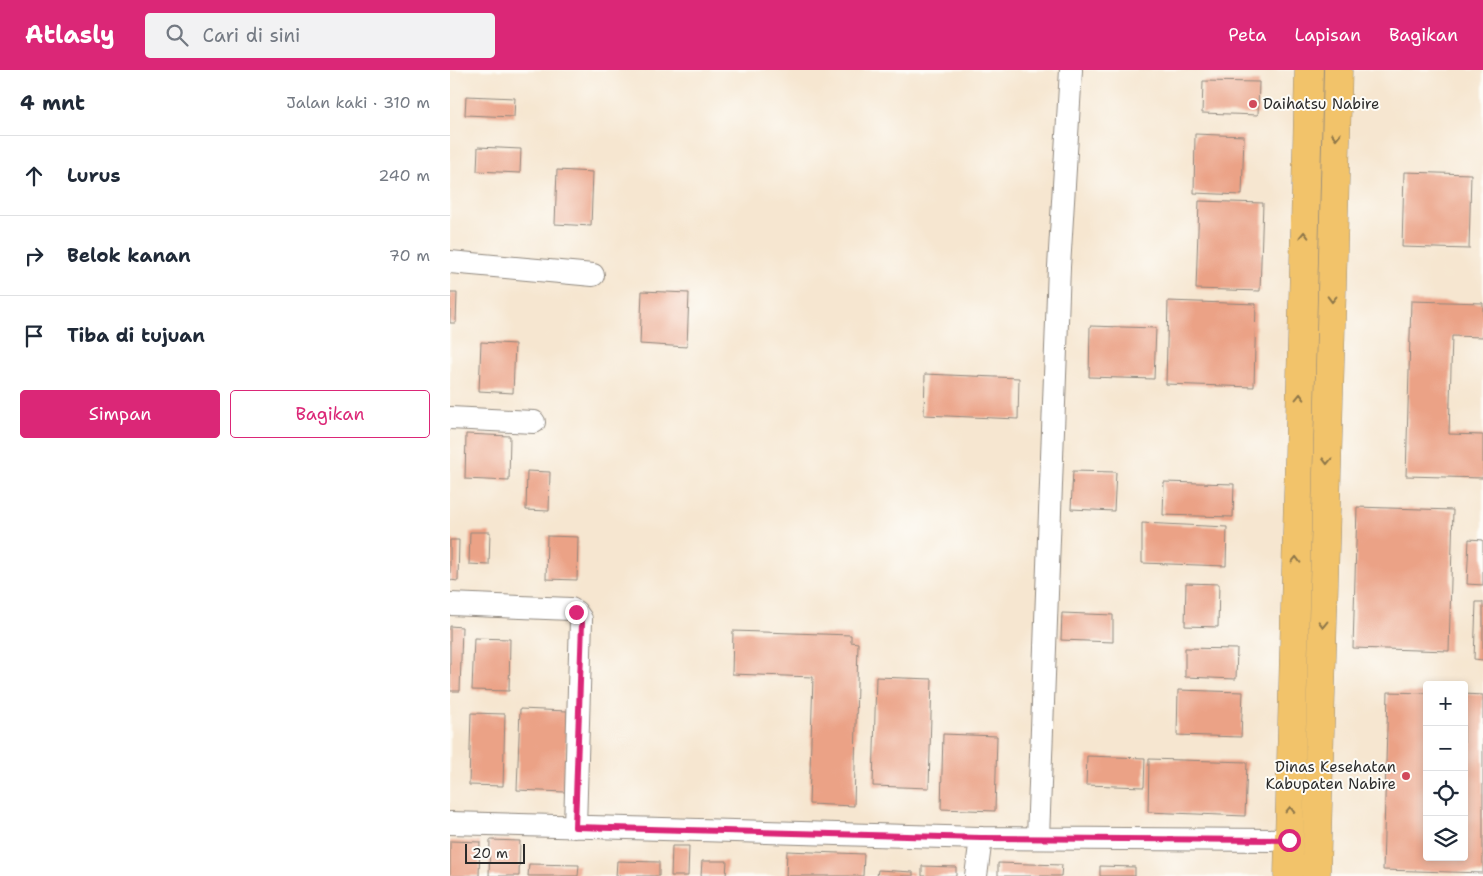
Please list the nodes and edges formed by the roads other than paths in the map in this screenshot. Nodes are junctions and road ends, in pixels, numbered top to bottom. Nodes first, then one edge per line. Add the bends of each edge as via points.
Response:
1 (1071, 70) edge
2 (1308, 70) edge
3 (1338, 70) edge
4 (450, 262) edge
5 (593, 274) dead end
6 (450, 418) edge
7 (534, 422) dead end
8 (450, 604) edge
9 (450, 823) edge
10 (575, 827) junction
11 (981, 838) junction
12 (1038, 838) junction
13 (1289, 840) junction
14 (976, 876) edge
15 (1288, 876) edge
16 (1316, 876) edge

1 - 12 street via 1059,267
13 -> 2 main road
3 -> 16 main road
4 - 5 street
6 - 7 street
8 - 10 street via 571,609 581,619
9 - 10 street
10 - 11 street
11 - 12 street
11 - 14 street
12 - 13 street
13 - 15 main road

